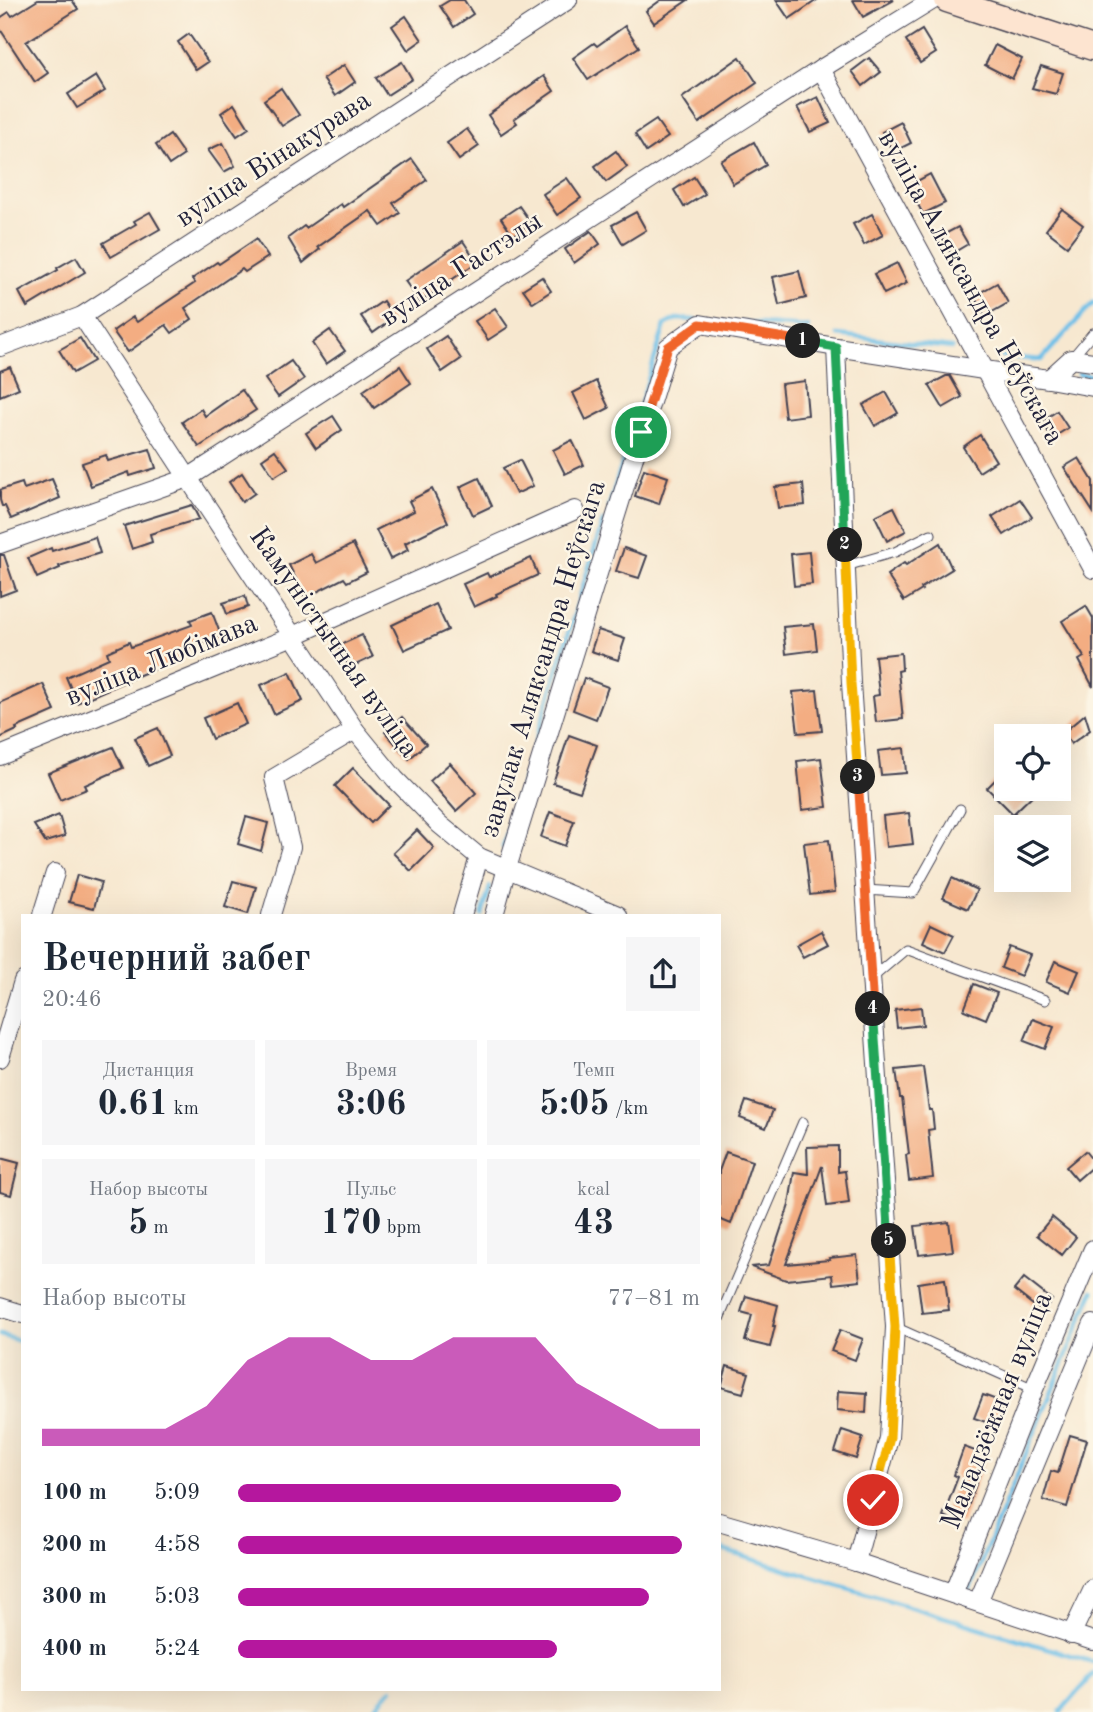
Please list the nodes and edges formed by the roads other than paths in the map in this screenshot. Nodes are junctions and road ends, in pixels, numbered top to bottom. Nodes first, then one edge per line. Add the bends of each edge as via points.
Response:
1 (568, 0) edge
2 (933, 0) edge
3 (947, 0) edge
4 (983, 6) edge
5 (1093, 48) edge
6 (821, 69) junction
7 (82, 316) junction
8 (1093, 333) edge
9 (0, 346) edge
10 (836, 347) junction
11 (1071, 359) junction
12 (1093, 362) edge
13 (984, 370) junction
14 (1049, 379) junction
15 (1093, 387) edge
16 (188, 478) junction
17 (575, 510) dead end
18 (931, 534) dead end
19 (0, 544) edge
20 (846, 566) junction
21 (1093, 569) edge
22 (293, 636) junction
23 (355, 730) junction
24 (0, 756) edge
25 (960, 808) dead end
26 (479, 857) junction
27 (507, 867) junction
28 (55, 873) dead end
29 (865, 890) junction
30 (42, 914) edge
31 (271, 914) edge
32 (462, 914) edge
33 (494, 914) edge
34 (616, 914) edge
35 (871, 979) junction
36 (21, 988) edge
37 (1045, 1000) dead end
38 (0, 1058) edge
39 (803, 1122) dead end
40 (1093, 1249) edge
41 (0, 1307) edge
42 (21, 1313) edge
43 (721, 1314) edge
44 (1093, 1324) edge
45 (895, 1327) junction
46 (1034, 1389) junction
47 (721, 1523) edge
48 (856, 1562) junction
49 (1093, 1589) edge
50 (953, 1594) junction
51 (978, 1602) junction
52 (1071, 1635) junction
53 (1093, 1641) edge

1 - 7 street, вуліца Вінакурава
2 - 6 street, вуліца Гастэлы
3 - 4 main road
4 - 5 main road
6 - 13 street, вуліца Аляксандра Неўскага
6 - 16 street, вуліца Гастэлы
7 - 9 street, вуліца Вінакурава
7 - 16 street, Камуністычная вуліца
8 - 11 lane
10 - 13 street, завулак Аляксандра Неўскага
10 - 20 street
10 - 27 street, завулак Аляксандра Неўскага via 700,324 668,347
11 - 12 street
11 - 14 street
13 - 14 street, завулак Аляксандра Неўскага
13 - 21 street, вуліца Аляксандра Неўскага
14 - 15 street, завулак Аляксандра Неўскага
16 - 19 street, вуліца Гастэлы
16 - 22 street, Камуністычная вуліца
17 - 22 street, вуліца Любімава
18 - 20 lane via 895,552
20 - 29 street
22 - 23 street, Камуністычная вуліца
22 - 24 street, вуліца Любімава
23 - 26 street, Камуністычная вуліца via 394,779
23 - 31 street via 274,778 291,847
25 - 29 lane via 913,893
26 - 27 street, Камуністычная вуліца
26 - 32 street, завулак Аляксандра Неўскага
27 - 33 street, завулак Аляксандра Неўскага
27 - 34 street, Камуністычная вуліца
28 - 30 street
29 - 35 street
35 - 37 lane via 906,949
35 - 45 street
36 - 38 street
39 - 43 lane
40 - 46 street, Маладзёжная вуліца
41 - 42 street
44 - 51 street, Маладзёжная вуліца
45 - 46 lane
45 - 48 street via 890,1438
46 - 50 street, Маладзёжная вуліца
47 - 48 street
48 - 50 street
49 - 52 street
50 - 51 street
51 - 52 street
52 - 53 street

